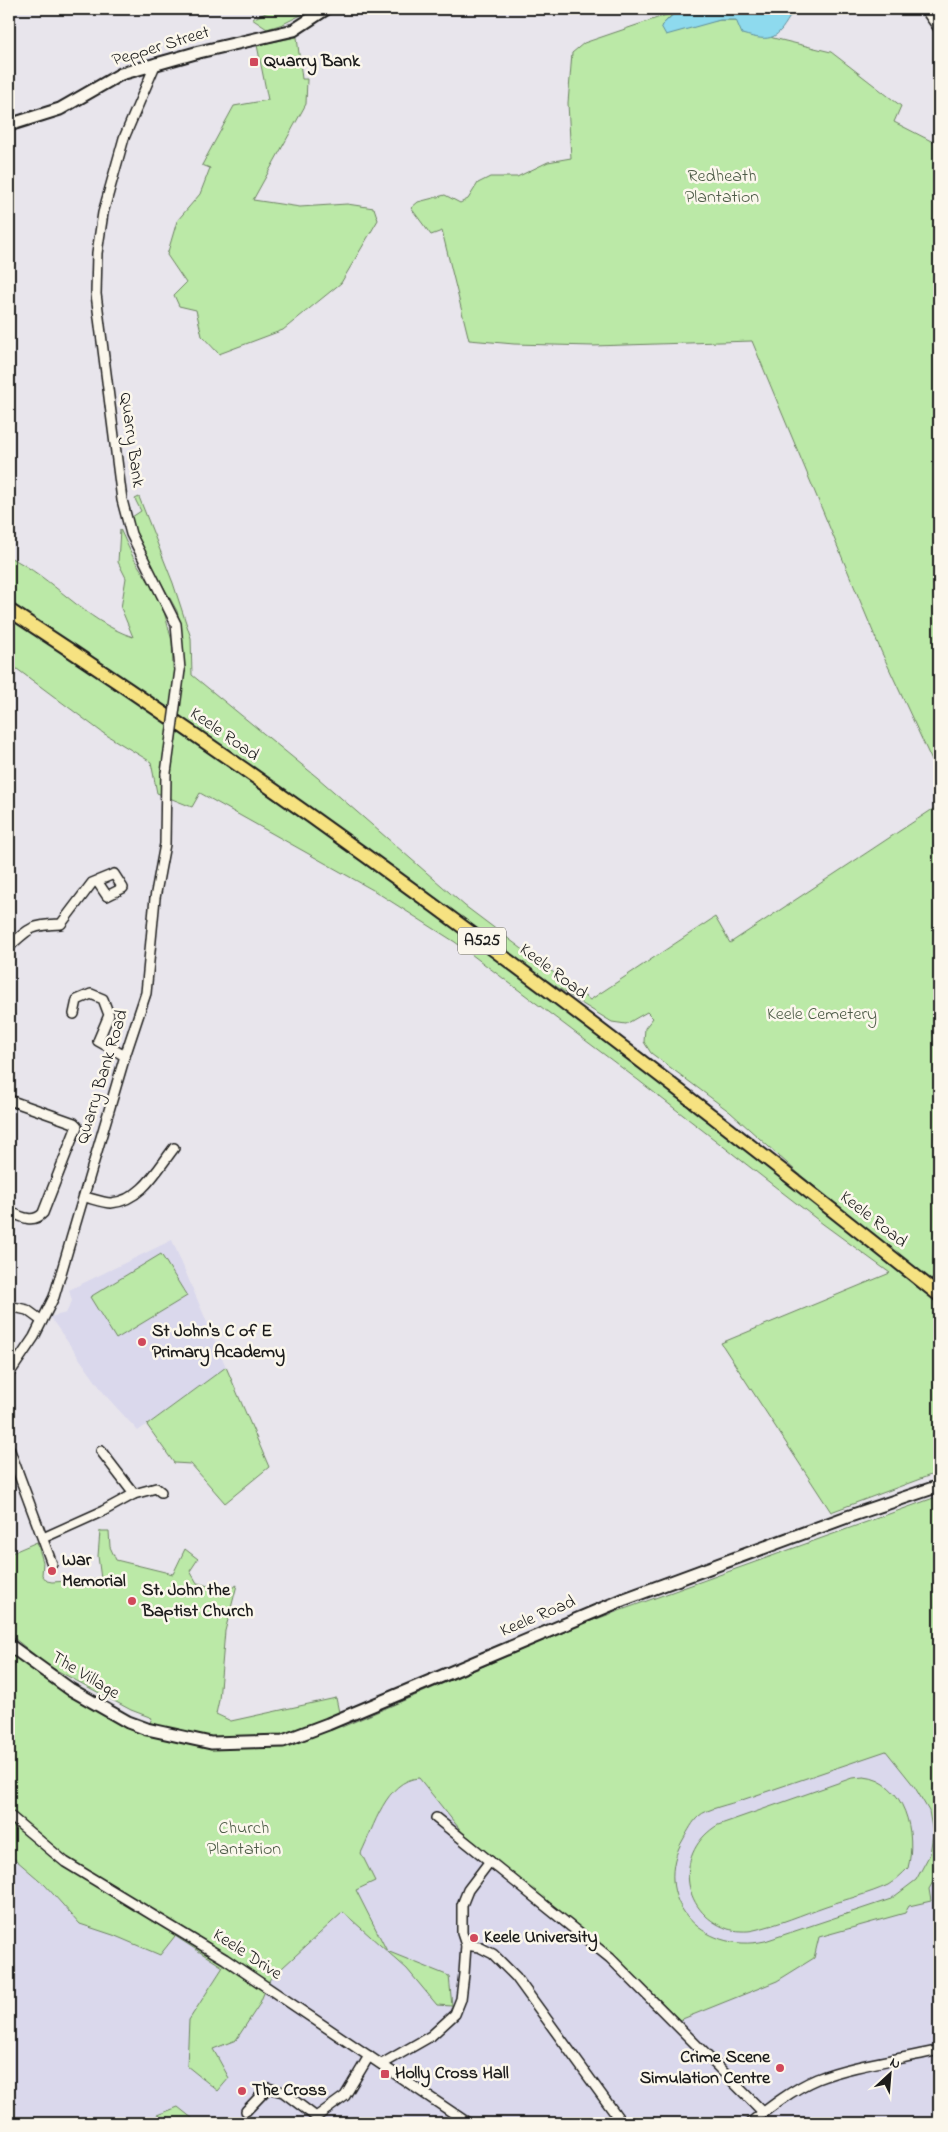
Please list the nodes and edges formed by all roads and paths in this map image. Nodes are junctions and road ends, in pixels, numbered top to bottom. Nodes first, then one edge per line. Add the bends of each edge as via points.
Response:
1 (326, 9) edge
2 (925, 9) edge
3 (939, 29) edge
4 (156, 63) junction
5 (9, 125) edge
6 (9, 610) edge
7 (166, 774) joint
8 (97, 881) dead end
9 (9, 947) edge
10 (74, 1014) dead end
11 (125, 1056) junction
12 (9, 1100) edge
13 (174, 1148) dead end
14 (85, 1197) junction
15 (9, 1211) edge
16 (939, 1294) edge
17 (9, 1306) edge
18 (42, 1321) junction
19 (9, 1374) edge
20 (9, 1448) edge
21 (101, 1451) dead end
22 (939, 1486) edge
23 (161, 1492) dead end
24 (134, 1494) junction
25 (44, 1538) junction
26 (52, 1564) dead end
27 (9, 1645) edge
28 (147, 1729) joint
29 (9, 1815) edge
30 (436, 1818) dead end
31 (490, 1861) junction
32 (466, 1945) junction
33 (939, 2050) edge
34 (369, 2056) junction
35 (382, 2064) junction
36 (246, 2111) dead end
37 (763, 2112) junction
38 (317, 2120) edge
39 (468, 2123) edge
40 (622, 2123) edge
41 (750, 2123) edge

1 - 4 street, Pepper Street via 294,30
2 - 3 street
4 - 5 street, Pepper Street via 121,74 60,109
4 - 7 street, Quarry Bank, bridge via 124,138 103,213 97,253 96,294 122,500 132,534 176,624 180,670
6 - 16 main road, Keele Road / A525 via 233,762 434,905 620,1044
7 - 11 street, Quarry Bank Road via 165,844 155,898 146,993
8 - 9 street via 92,883 61,924 39,924
10 - 11 street via 77,1000 91,994 103,1000 109,1015 98,1041
11 - 14 street, Quarry Bank Road
12 - 15 street via 77,1126 43,1213 33,1220
13 - 14 street via 141,1190 130,1198 110,1203
14 - 18 street, Quarry Bank Road via 54,1298
17 - 18 street via 27,1310
18 - 19 street, Quarry Bank Road
20 - 25 street
21 - 24 street
22 - 28 street, Keele Road via 625,1599 283,1741 211,1743
23 - 24 street via 151,1488
24 - 25 street via 58,1536
25 - 26 street
27 - 28 street, The Village via 70,1689 128,1722
29 - 34 street, Keele Drive via 65,1862 225,1959
30 - 31 street
31 - 32 street via 468,1890 462,1905 462,1932
31 - 37 street via 610,1958
32 - 35 street via 464,1986 455,2014 431,2036
32 - 40 street via 479,1946 493,1954 516,1977
33 - 37 street via 854,2068 816,2080
34 - 35 street, Keele Drive
34 - 38 street via 344,2096
35 - 39 street, Keele Drive
36 - 38 street via 268,2088 282,2092
37 - 41 street

